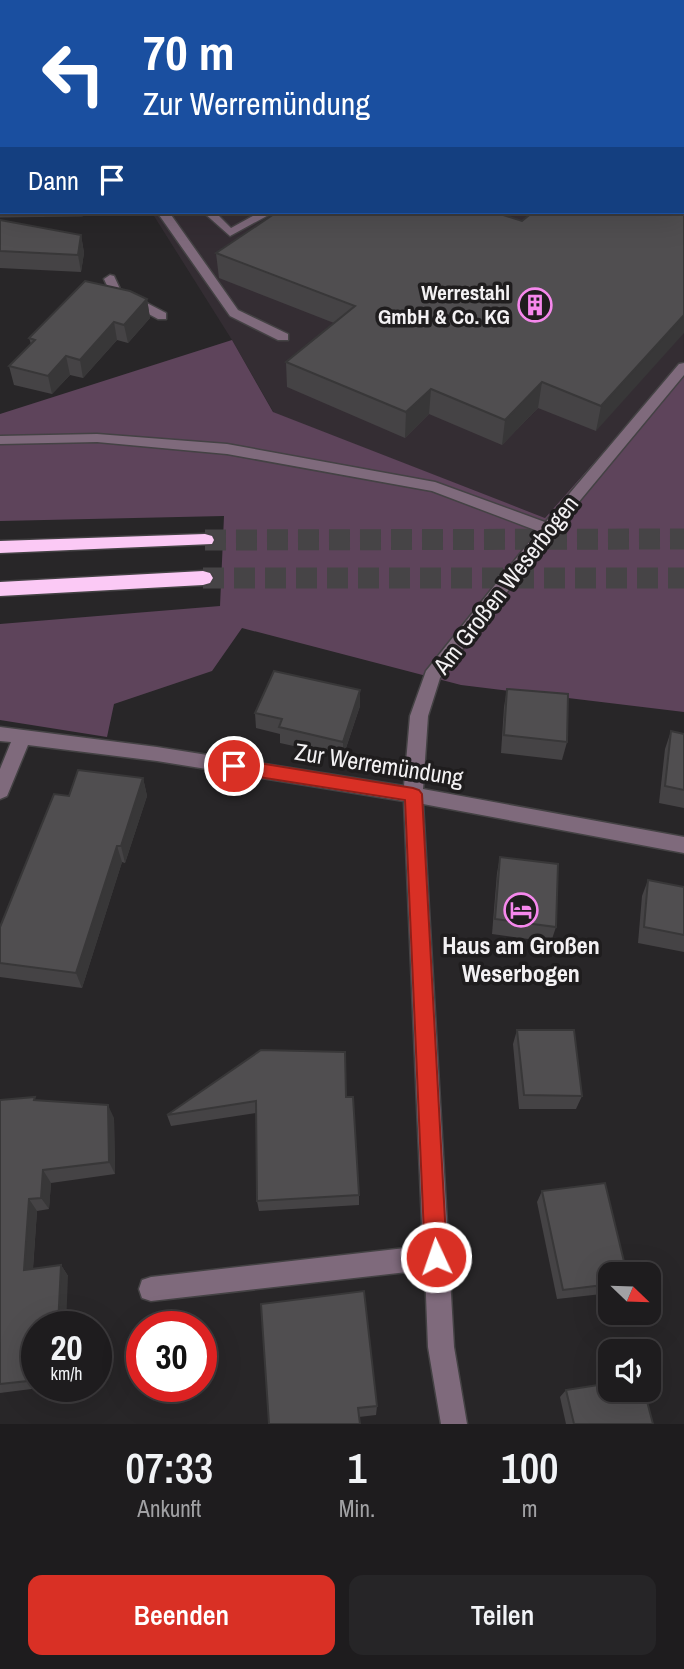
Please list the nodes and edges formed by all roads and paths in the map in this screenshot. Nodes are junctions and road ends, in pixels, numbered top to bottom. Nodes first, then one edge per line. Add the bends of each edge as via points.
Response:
1 (164, 214) edge
2 (211, 214) edge
3 (264, 214) edge
4 (110, 279) dead end
5 (162, 316) dead end
6 (283, 337) dead end
7 (684, 368) edge
8 (0, 440) edge
9 (548, 529) junction
10 (205, 540) tunnel mouth
11 (0, 547) edge
12 (203, 578) tunnel mouth
13 (0, 589) edge
14 (0, 734) edge
15 (22, 737) junction
16 (0, 791) edge
17 (413, 794) junction
18 (684, 845) edge
19 (436, 1257) junction
20 (151, 1289) dead end
21 (454, 1424) edge

1 - 6 street via 234,313
2 - 3 street via 230,233
4 - 5 street via 115,291
7 - 9 street, Am Großen Weserbogen
8 - 9 street via 97,438 227,449 435,487
9 - 17 street, Am Großen Weserbogen via 432,676 419,716
10 - 11 highway
12 - 13 highway
14 - 15 street, Zur Werremündung
15 - 16 street
15 - 17 street, Zur Werremündung
17 - 18 street, Zur Werremündung
17 - 19 street, Am Großen Weserbogen
19 - 20 street
19 - 21 street, Am Großen Weserbogen via 440,1347

